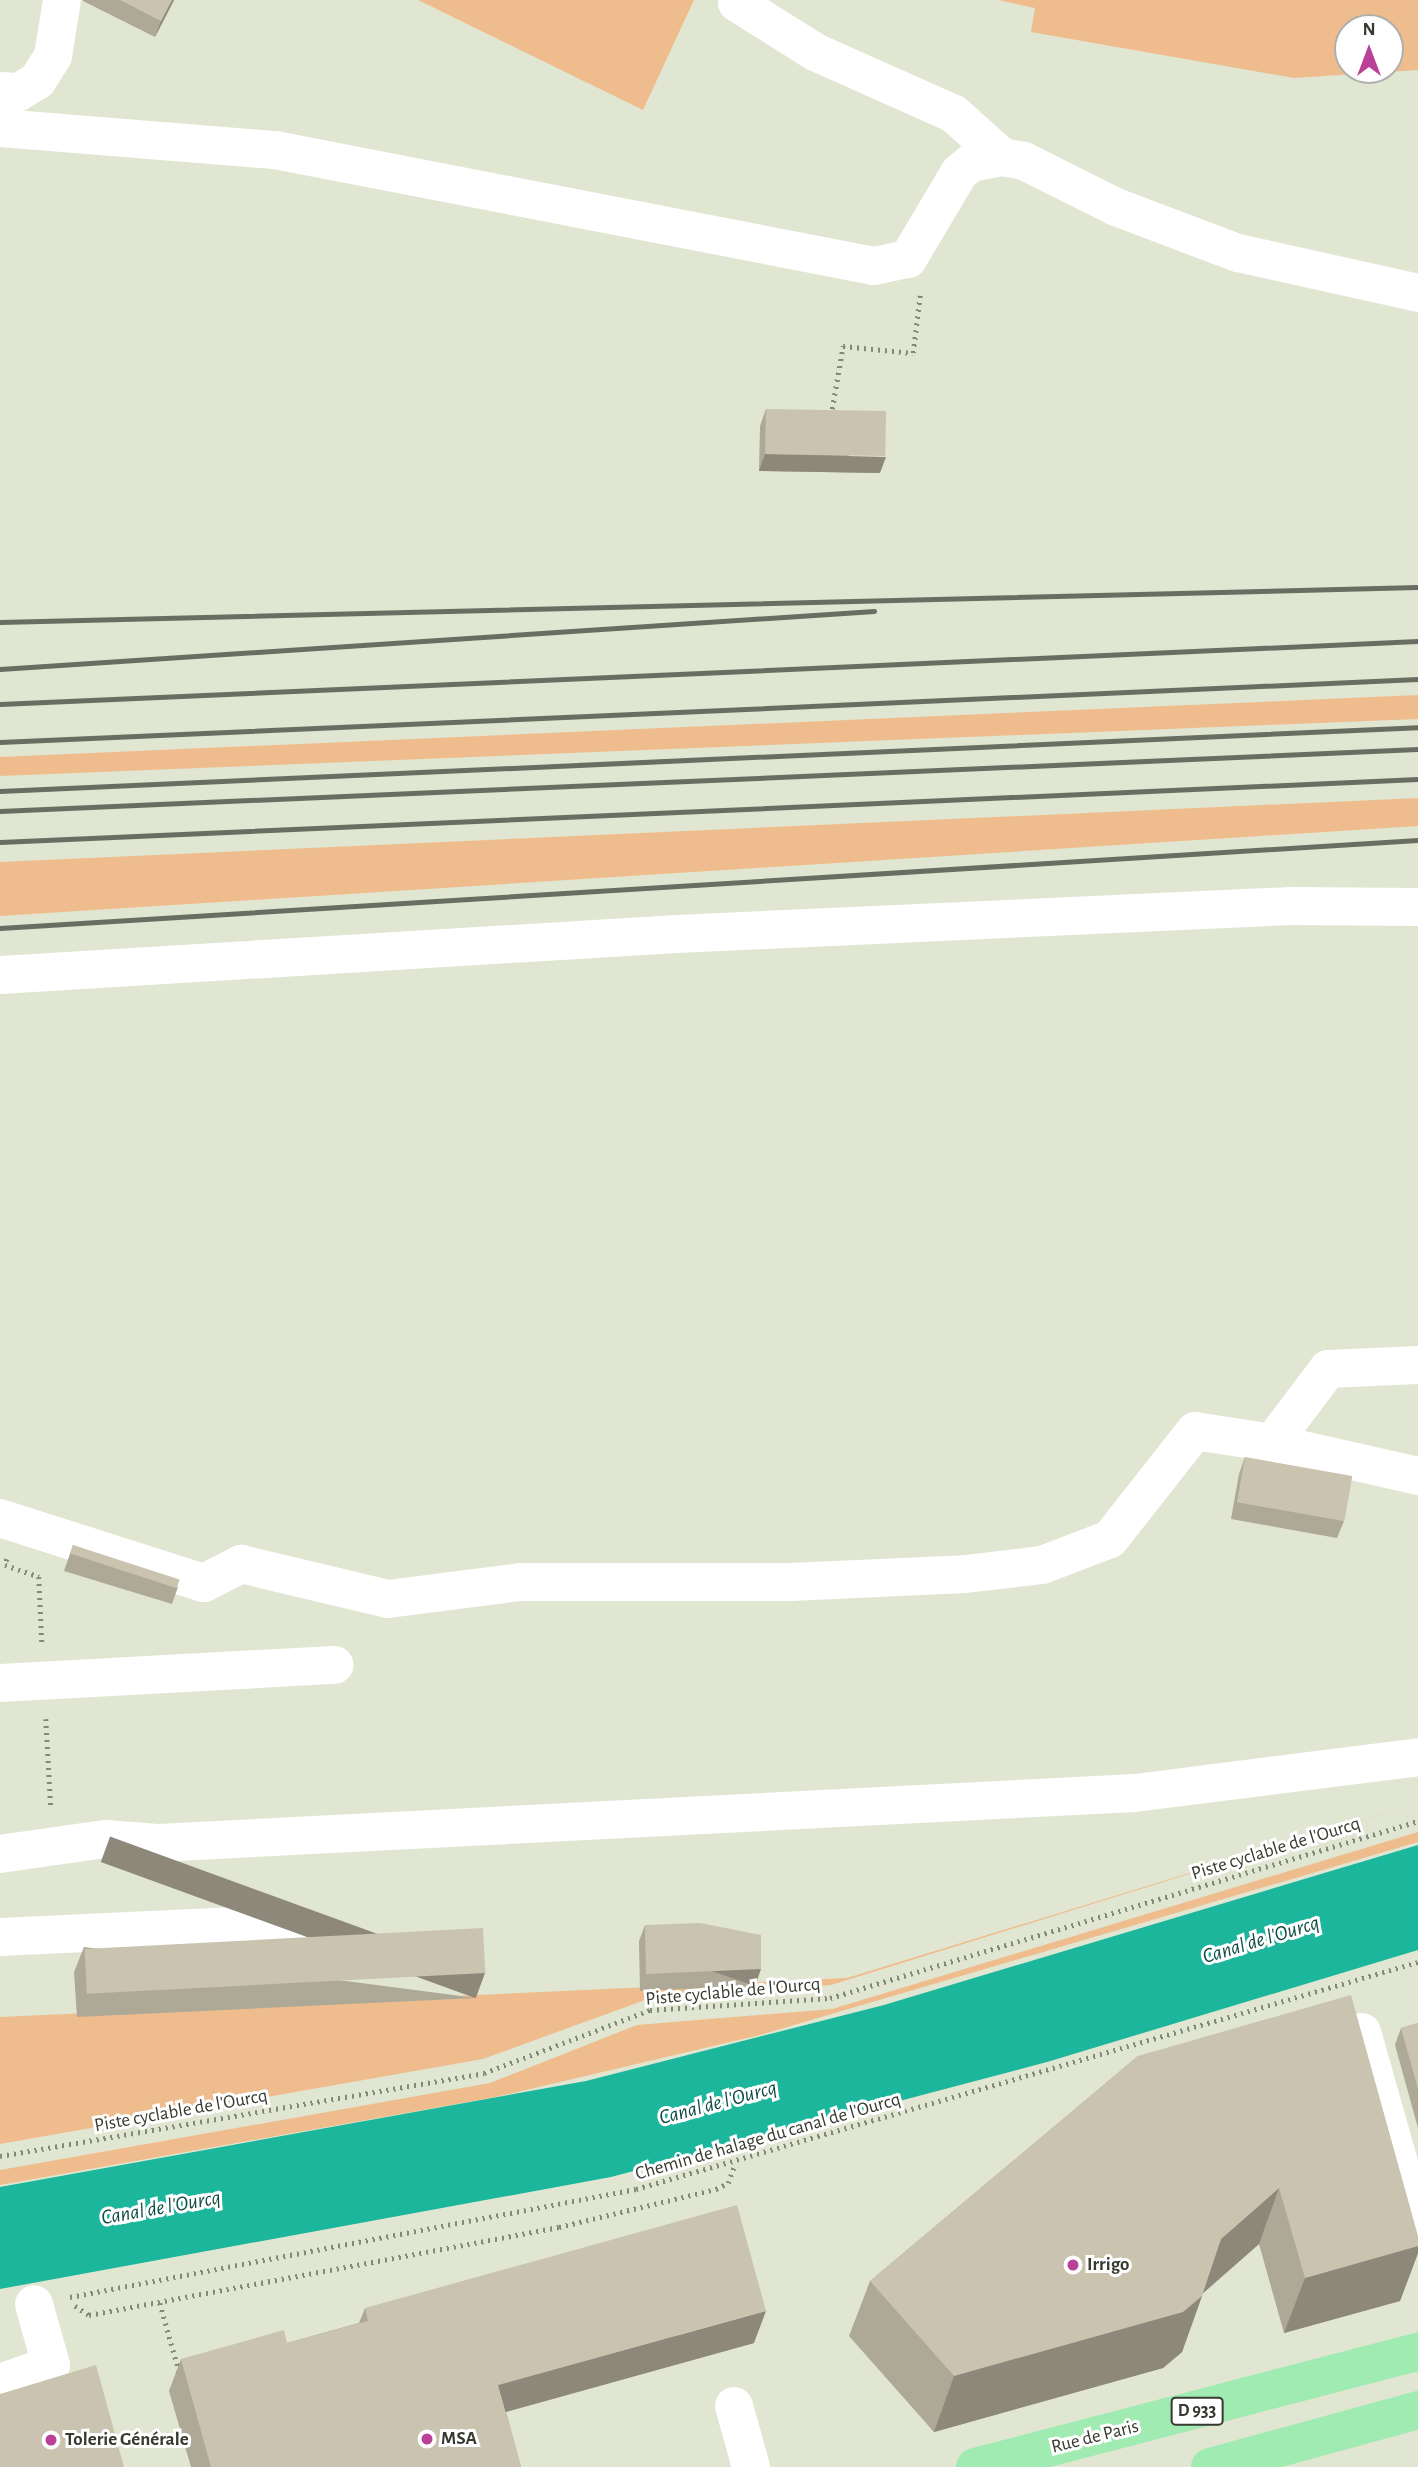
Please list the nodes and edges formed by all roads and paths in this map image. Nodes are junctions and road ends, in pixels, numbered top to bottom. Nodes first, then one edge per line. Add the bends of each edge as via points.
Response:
1 (62, 0) edge
2 (737, 3) dead end
3 (0, 91) edge
4 (0, 128) edge
5 (1002, 157) junction
6 (908, 259) junction
7 (1418, 293) edge
8 (832, 409) edge
9 (1418, 907) edge
10 (0, 975) edge
11 (1418, 1365) edge
12 (1272, 1443) junction
13 (1418, 1476) edge
14 (3, 1535) edge
15 (43, 1659) dead end
16 (335, 1665) dead end
17 (0, 1683) edge
18 (46, 1714) dead end
19 (1418, 1757) edge
20 (1418, 1821) edge
21 (51, 1824) dead end
22 (0, 1854) edge
23 (293, 1923) dead end
24 (0, 1937) edge
25 (1418, 1962) edge
26 (1362, 2032) edge
27 (0, 2156) edge
28 (735, 2164) junction
29 (1418, 2230) edge
30 (114, 2288) dead end
31 (49, 2301) joint
32 (160, 2303) junction
33 (1418, 2352) edge
34 (183, 2382) edge
35 (0, 2383) edge
36 (734, 2406) dead end
37 (1418, 2410) edge
38 (751, 2467) edge
39 (975, 2467) edge
40 (1210, 2467) edge

1 - 3 street via 53,55 38,80 19,92
2 - 5 street via 815,52 954,114
4 - 6 street via 275,150 874,265
5 - 6 street via 971,163 960,173
5 - 7 street via 1238,253
6 - 8 path via 920,293 913,353 843,346
9 - 10 street via 1292,906 677,934
11 - 12 street via 1328,1368
12 - 13 street
12 - 14 street via 1195,1432 1100,1546 1042,1566 965,1574 791,1582 509,1583 388,1599 241,1564 204,1583
14 - 15 path via 39,1577
16 - 17 street
18 - 21 path
19 - 22 street via 1135,1793 158,1843 105,1839
20 - 27 path, Piste cyclable de l'Ourcq via 830,1998 650,2010 484,2073
23 - 24 street
25 - 28 path, Chemin de halage du canal de l'Ourcq
26 - 29 street
28 - 30 path, Chemin de halage du canal de l'Ourcq via 556,2207
28 - 32 path via 728,2183 716,2189 417,2256
31 - 32 path via 89,2315
31 - 35 street via 51,2365
32 - 34 path
33 - 39 main road, Rue de Paris / D 933
36 - 38 street
37 - 40 main road

